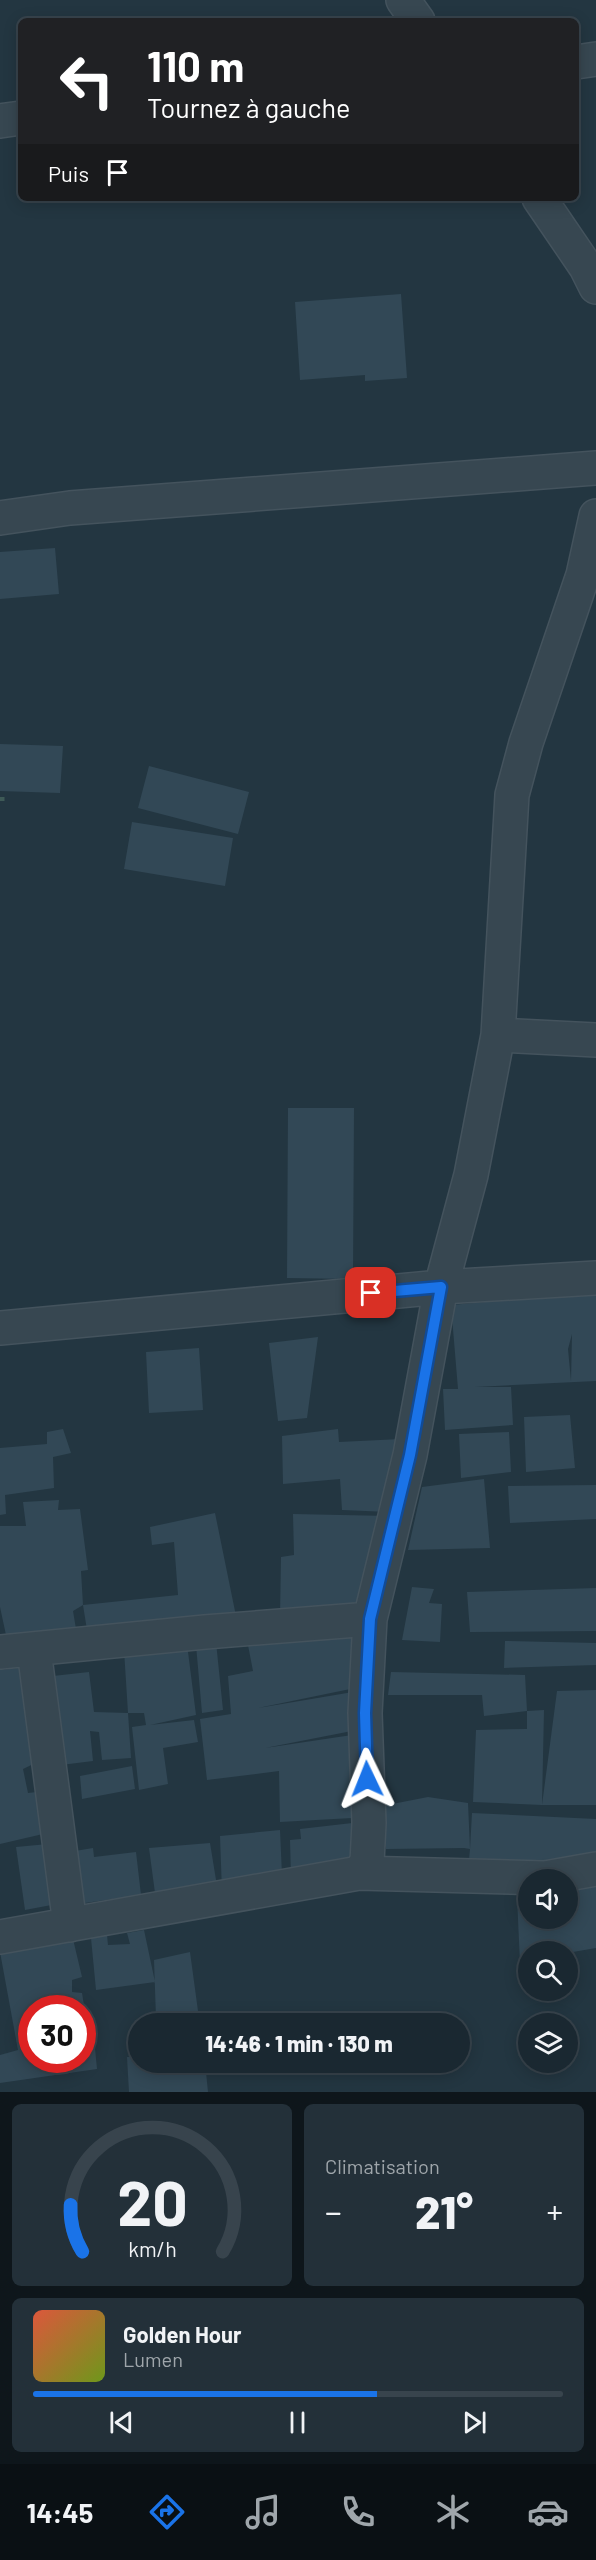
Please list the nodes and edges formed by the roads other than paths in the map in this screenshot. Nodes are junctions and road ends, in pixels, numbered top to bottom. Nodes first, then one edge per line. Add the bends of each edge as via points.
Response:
1 (403, 0) edge
2 (415, 18) edge
3 (596, 59) edge
4 (579, 62) edge
5 (18, 118) edge
6 (0, 121) edge
7 (541, 201) edge
8 (596, 287) edge
9 (596, 468) edge
10 (596, 516) edge
11 (0, 518) edge
12 (498, 1035) junction
13 (596, 1040) edge
14 (596, 1278) edge
15 (441, 1287) junction
16 (0, 1328) edge
17 (370, 1619) junction
18 (34, 1650) junction
19 (0, 1653) edge
20 (596, 1869) edge
21 (359, 1873) junction
22 (70, 1925) junction
23 (0, 1938) edge

1 - 2 street
3 - 4 street
5 - 6 street
7 - 8 street
9 - 11 street via 70,508
10 - 12 street via 583,575 512,795
12 - 13 street
12 - 15 street via 471,1175
14 - 15 street
15 - 16 street
15 - 17 street via 410,1455
17 - 18 street
17 - 21 street via 365,1713 369,1823 367,1862
18 - 19 street
18 - 22 street
20 - 21 street via 545,1878
21 - 22 street
22 - 23 street

